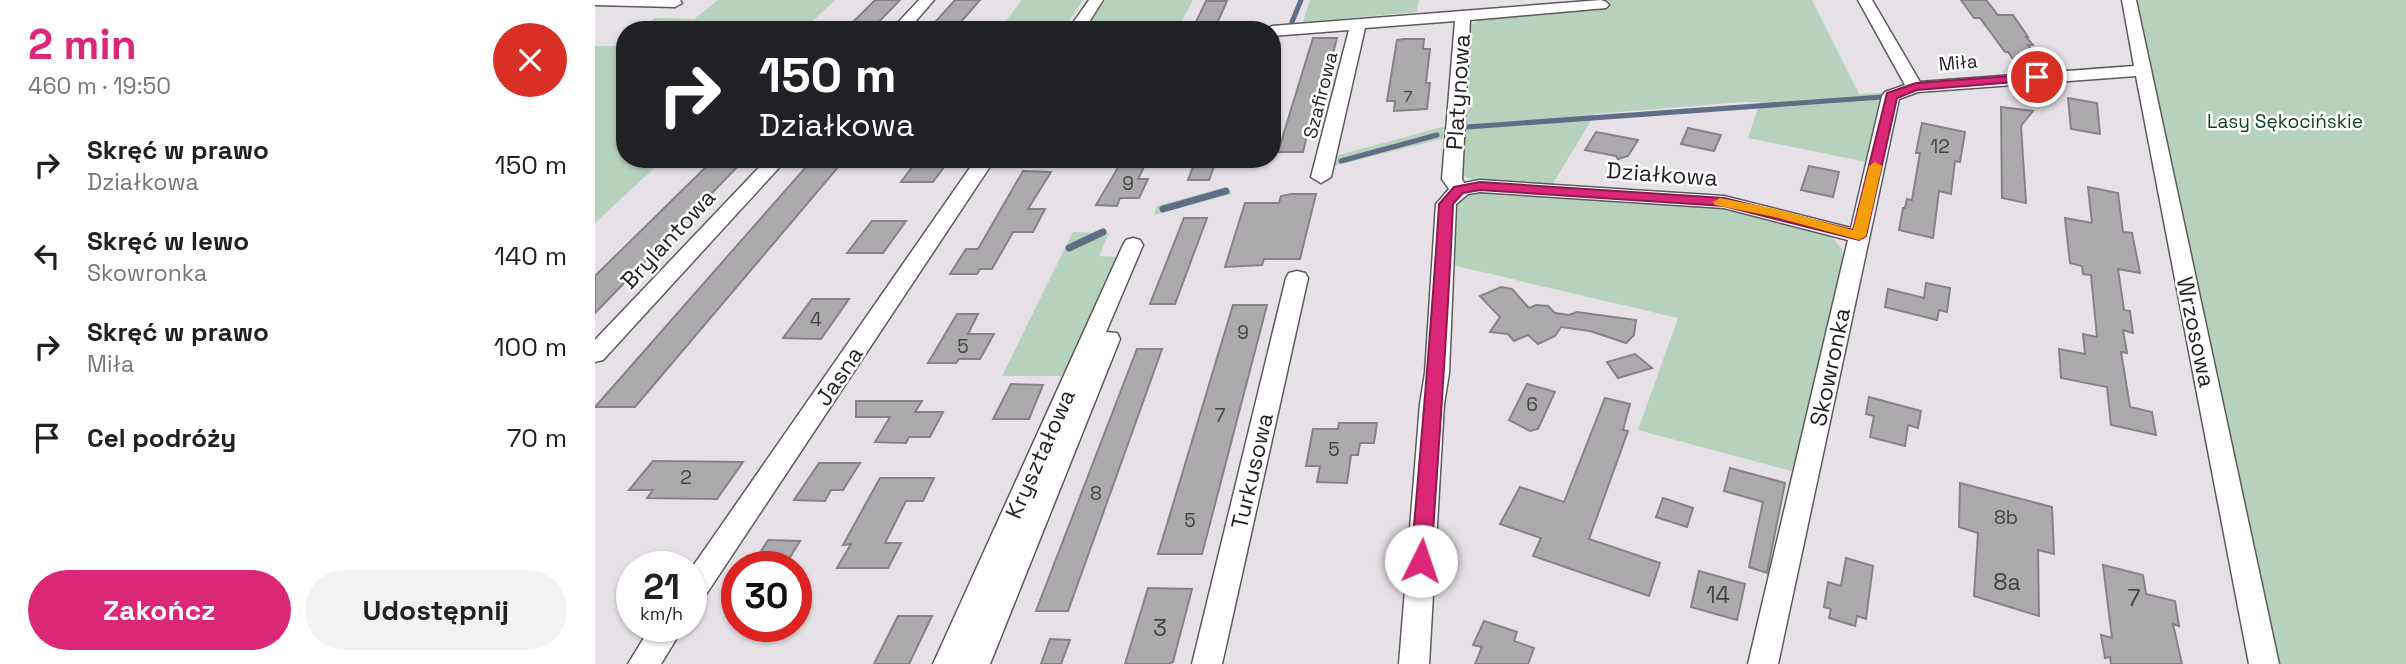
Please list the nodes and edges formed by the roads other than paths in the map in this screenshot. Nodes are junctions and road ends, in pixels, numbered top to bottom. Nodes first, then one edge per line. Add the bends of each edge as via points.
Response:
1 (927, 0) edge
2 (1096, 0) edge
3 (1865, 0) edge
4 (2129, 0) edge
5 (595, 1) edge
6 (675, 3) dead end
7 (1601, 5) dead end
8 (1463, 15) junction
9 (907, 21) edge
10 (1082, 21) edge
11 (1358, 24) junction
12 (1281, 30) edge
13 (2145, 70) junction
14 (1916, 87) junction
15 (770, 168) edge
16 (980, 168) edge
17 (1321, 177) dead end
18 (1459, 190) junction
19 (1859, 236) junction
20 (1133, 245) dead end
21 (1297, 278) dead end
22 (1108, 339) dead end
23 (595, 354) edge
24 (707, 569) edge
25 (658, 642) edge
26 (643, 664) edge
27 (948, 664) edge
28 (975, 664) edge
29 (1207, 664) edge
30 (1414, 664) edge
31 (1763, 664) edge
32 (2264, 664) edge

1 - 9 street
2 - 10 street
3 - 14 street, Miła
4 - 13 street, Wrzosowa
5 - 6 street
7 - 8 street
8 - 11 street
8 - 18 street, Platynowa via 1452,179
11 - 12 street
11 - 17 street, Szafirowa
13 - 14 street, Miła
13 - 32 street, Wrzosowa
14 - 19 street, Skowronka via 1891,96
15 - 23 street, Brylantowa
16 - 24 street, Jasna
18 - 19 street, Działkowa via 1480,186 1724,202
18 - 30 street via 1446,204
19 - 31 street, Skowronka
20 - 27 street, Kryształowa
21 - 29 street, Turkusowa
22 - 28 street
25 - 26 street

